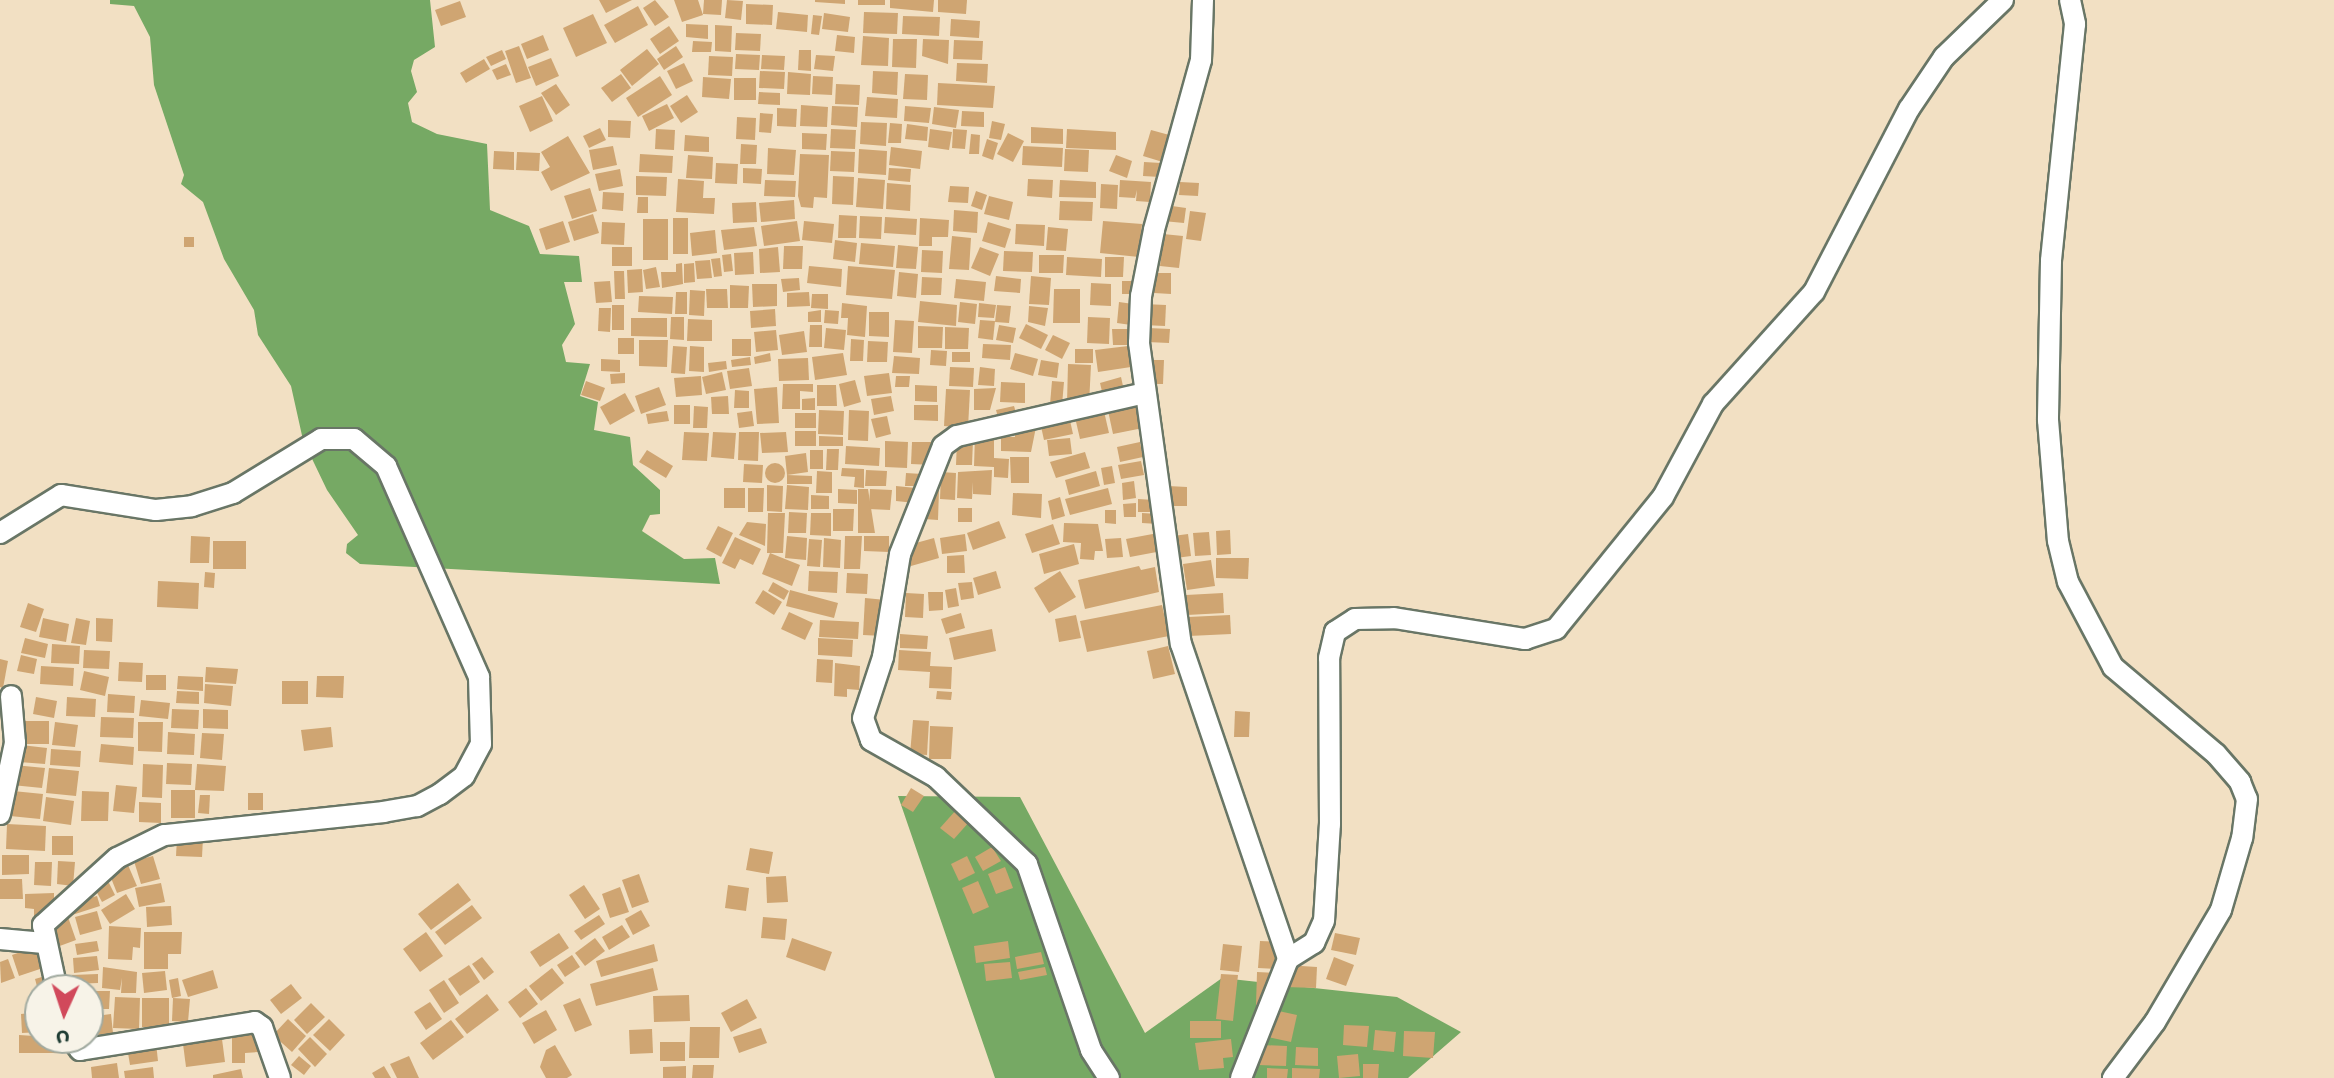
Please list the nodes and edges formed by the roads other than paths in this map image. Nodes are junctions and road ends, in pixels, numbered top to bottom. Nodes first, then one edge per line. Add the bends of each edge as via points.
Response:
1 (1203, 0) edge
2 (2003, 0) edge
3 (2070, 0) edge
4 (1145, 393) junction
5 (0, 533) edge
6 (11, 696) dead end
7 (0, 814) edge
8 (0, 939) edge
9 (44, 943) junction
10 (1288, 959) junction
11 (53, 974) edge
12 (104, 1046) edge
13 (280, 1078) edge
14 (1109, 1078) edge
15 (1241, 1078) edge
16 (2113, 1078) edge

1 - 4 street via 1201,60 1141,296
2 - 10 street via 1944,57 1909,109 1814,292 1713,404 1663,497 1556,629 1525,639 1394,618 1355,619 1335,632 1329,658 1330,824 1324,921 1314,943
3 - 16 street via 2075,24 2050,274 2048,420 2058,541 2068,582 2113,667 2216,754 2247,799 2242,838 2221,910 2155,1022
4 - 10 street via 1181,644
4 - 14 street via 957,436 943,446 900,554 883,657 863,718 871,740 936,777 1027,864 1091,1050
5 - 9 street via 61,495 156,510 192,506 233,493 321,439 354,439 386,466 479,677 481,744 464,776 440,794 417,806 384,812 164,835 117,858 78,890 43,925
6 - 7 street via 15,743
8 - 9 street
9 - 11 street
10 - 15 street
12 - 13 street via 255,1022 262,1027

